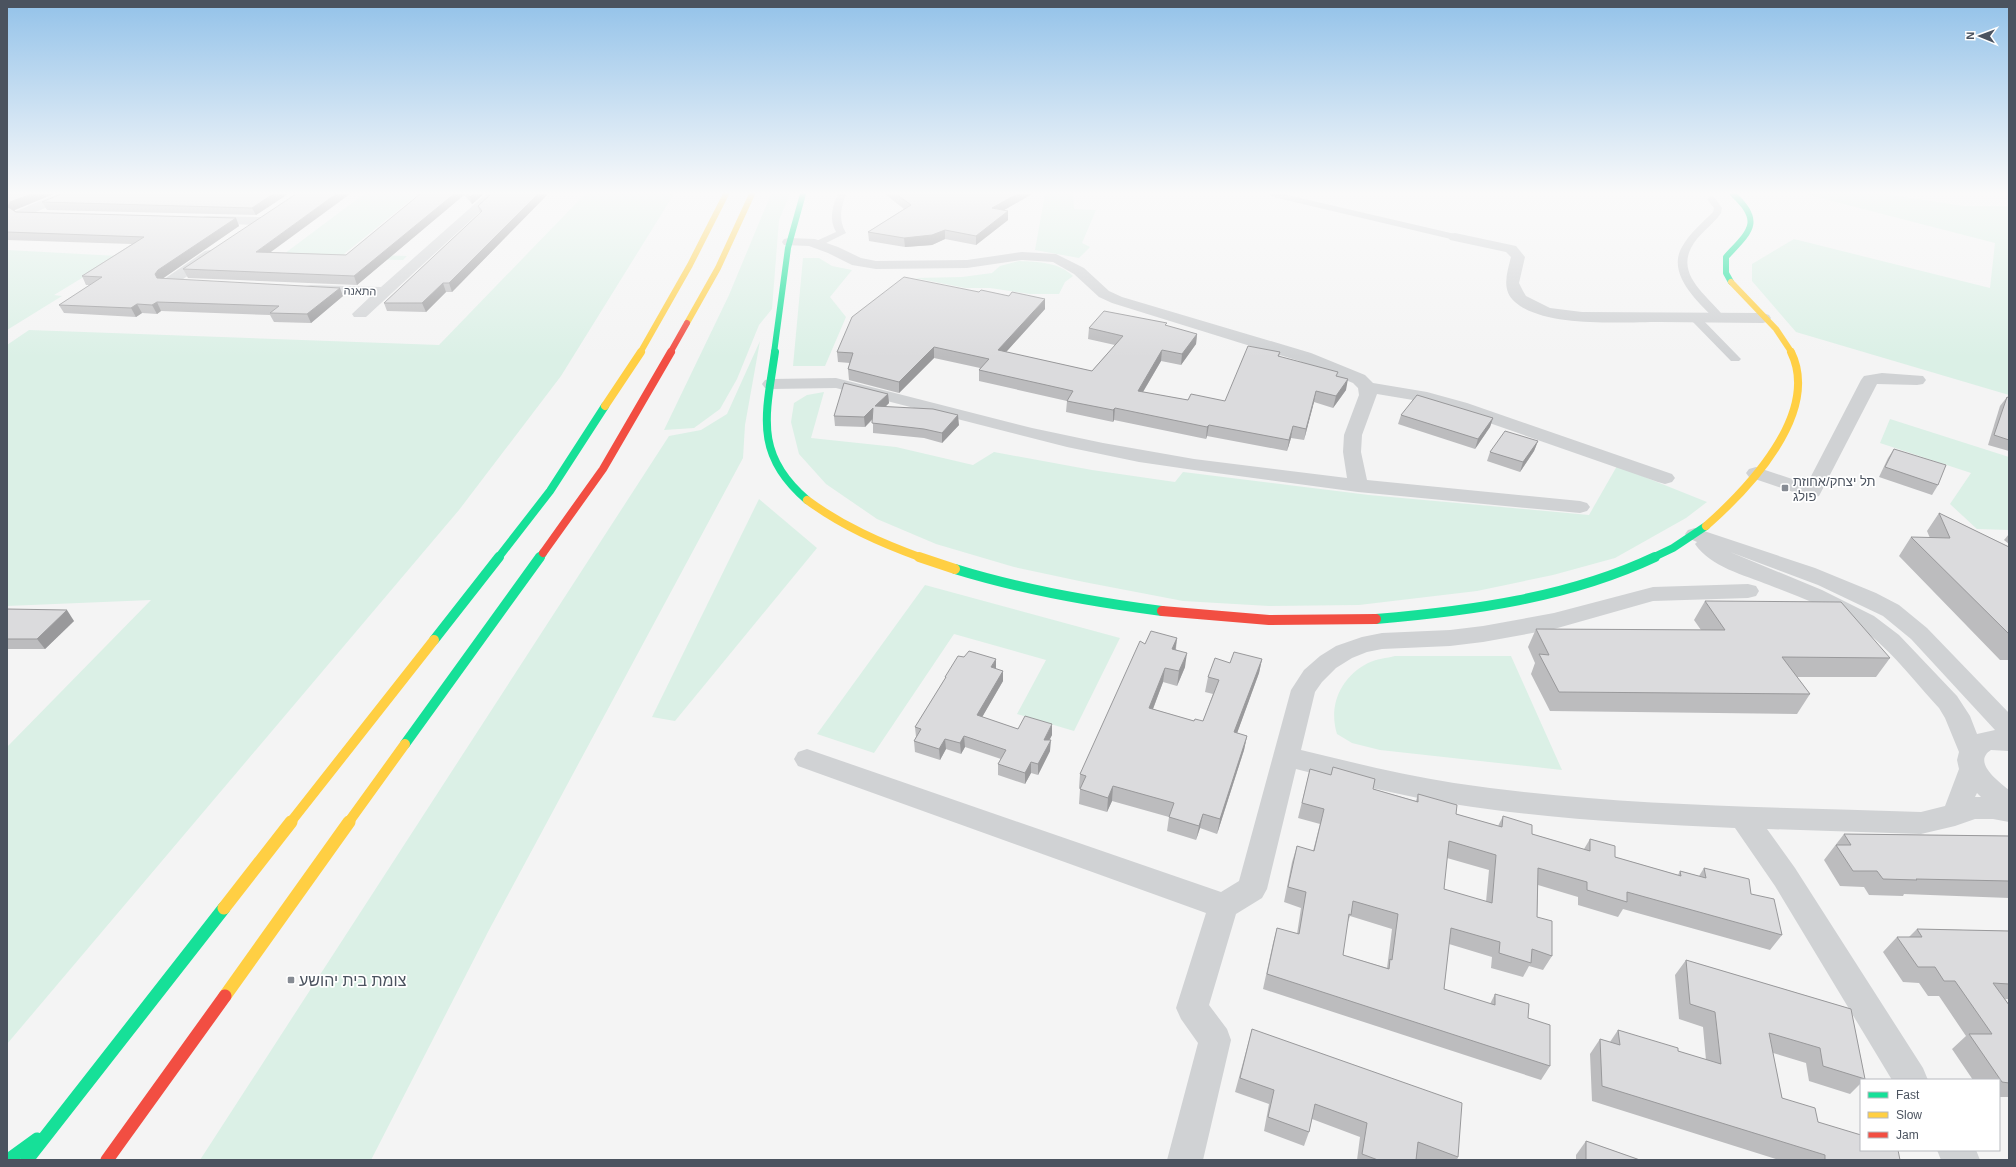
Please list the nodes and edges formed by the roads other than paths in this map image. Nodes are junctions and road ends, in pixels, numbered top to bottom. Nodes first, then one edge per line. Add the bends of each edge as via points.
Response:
1 (219, 248) edge
2 (432, 248) edge
3 (698, 248) edge
4 (727, 248) edge
5 (788, 248) edge
6 (827, 248) edge
7 (1508, 248) edge
8 (1686, 248) edge
9 (1734, 248) edge
10 (191, 284) edge
11 (299, 289) edge
12 (384, 292) junction
13 (360, 314) dead end
14 (1695, 318) junction
15 (1720, 318) junction
16 (1763, 318) junction
17 (1735, 358) dead end
18 (1917, 380) dead end
19 (770, 384) junction
20 (1367, 387) junction
21 (1756, 473) junction
22 (1665, 478) dead end
23 (1358, 486) junction
24 (1580, 507) dead end
25 (1695, 534) junction
26 (1748, 591) dead end
27 (2009, 728) edge
28 (2009, 740) edge
29 (1286, 757) junction
30 (807, 759) dead end
31 (1972, 760) junction
32 (2009, 804) edge
33 (2009, 811) edge
34 (1955, 815) junction
35 (1742, 817) junction
36 (1223, 906) junction
37 (1910, 1079) edge
38 (54, 1126) junction
39 (1956, 1151) edge
40 (8, 1160) edge
41 (27, 1160) edge
42 (107, 1160) edge
43 (1184, 1160) edge
44 (1962, 1160) edge

1 - 10 street via 168,283
2 - 12 street
3 - 38 main road via 646,344 550,491
4 - 42 main road via 699,303 603,469
5 - 19 main road
6 - 20 street via 863,264 876,265 967,264 1022,256 1056,258 1070,265 1104,294 1117,300 1305,357 1360,379
7 - 14 street via 1518,257 1512,283 1515,291 1520,299 1547,312 1582,317
8 - 15 lane via 1683,267 1697,294
9 - 16 main road via 1726,257 1726,273
11 - 12 street, התאנה
12 - 13 street
14 - 15 street
14 - 17 lane
15 - 16 street
16 - 21 main road via 1795,360 1799,382 1792,412 1779,438
18 - 21 street via 1870,380 1812,492
19 - 23 street via 836,383 1080,444 1203,466
19 - 25 main road via 766,413 774,461 787,480 809,502 882,542 927,560 975,576 1035,591 1096,602 1168,612 1263,620 1412,617 1517,601 1593,581 1667,551
20 - 22 street via 1405,392 1461,406
20 - 23 street via 1368,395 1353,435 1352,452
21 - 25 main road via 1722,512
23 - 24 street
25 - 27 street via 1768,557 1882,605 1923,638 1986,708
25 - 31 street via 1714,552 1731,562 1842,608 1891,641 1948,702 1957,716
26 - 29 street via 1653,594 1554,621 1483,634 1382,641 1362,645 1328,662 1309,681 1303,690
28 - 31 street via 1982,742 1974,748
29 - 35 street via 1380,779 1477,797 1619,812
29 - 36 street via 1252,889
30 - 36 street
31 - 32 street via 1980,780
31 - 34 street
33 - 34 street via 1973,808
34 - 35 street via 1921,823
35 - 37 street via 1785,877
36 - 43 street via 1192,1008 1215,1040
38 - 40 main road
38 - 41 main road
39 - 44 street

